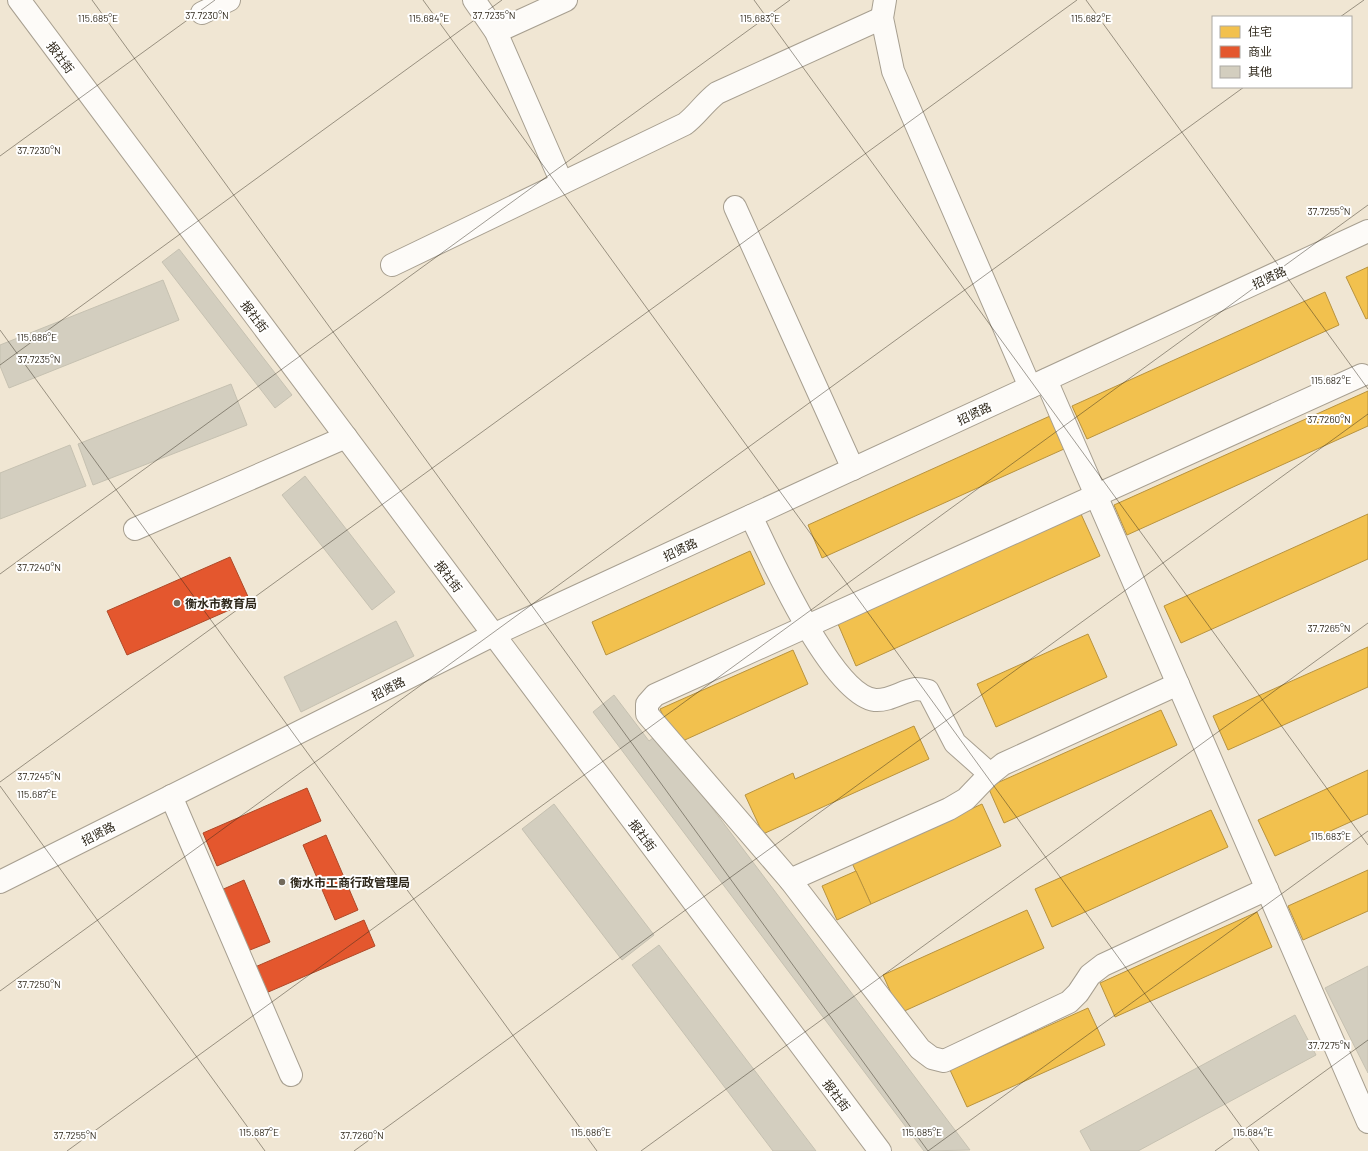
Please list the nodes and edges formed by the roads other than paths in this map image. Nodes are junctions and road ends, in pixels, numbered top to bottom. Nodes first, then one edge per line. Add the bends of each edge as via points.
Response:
1 (19, 0) edge
2 (229, 0) edge
3 (474, 0) edge
4 (566, 0) edge
5 (883, 9) edge
6 (202, 13) dead end
7 (496, 32) junction
8 (562, 183) junction
9 (735, 207) dead end
10 (1368, 231) edge
11 (392, 265) dead end
12 (1362, 375) dead end
13 (1038, 383) junction
14 (346, 438) junction
15 (853, 469) junction
16 (1096, 496) junction
17 (751, 516) junction
18 (135, 529) dead end
19 (808, 626) junction
20 (493, 635) junction
21 (1178, 684) junction
22 (990, 774) junction
23 (171, 796) junction
24 (790, 880) junction
25 (0, 882) edge
26 (1267, 889) junction
27 (290, 1075) dead end
28 (1368, 1122) edge
29 (880, 1151) edge

1 - 14 street, 报社街
2 - 6 street
3 - 7 street
4 - 7 street
5 - 8 street via 717,93 684,124
5 - 13 street via 893,71
7 - 8 street
8 - 11 street
9 - 15 street
10 - 13 street, 招贤路
12 - 16 street
13 - 15 street, 招贤路
13 - 16 street
14 - 18 street
14 - 20 street, 报社街
15 - 17 street, 招贤路
16 - 19 street
16 - 21 street
17 - 19 street via 790,597
17 - 20 street, 招贤路
19 - 22 street via 840,676 858,693 874,700 886,699 916,689 928,691 955,743
19 - 24 street via 655,695 647,704 647,714
20 - 23 street, 招贤路
20 - 29 street, 报社街
21 - 22 street via 1003,764
21 - 26 street
22 - 24 street via 966,799 950,809
23 - 25 street, 招贤路
23 - 27 street
24 - 26 street via 920,1049 932,1058 944,1061 1069,1002 1078,994 1090,975 1103,965
26 - 28 street

